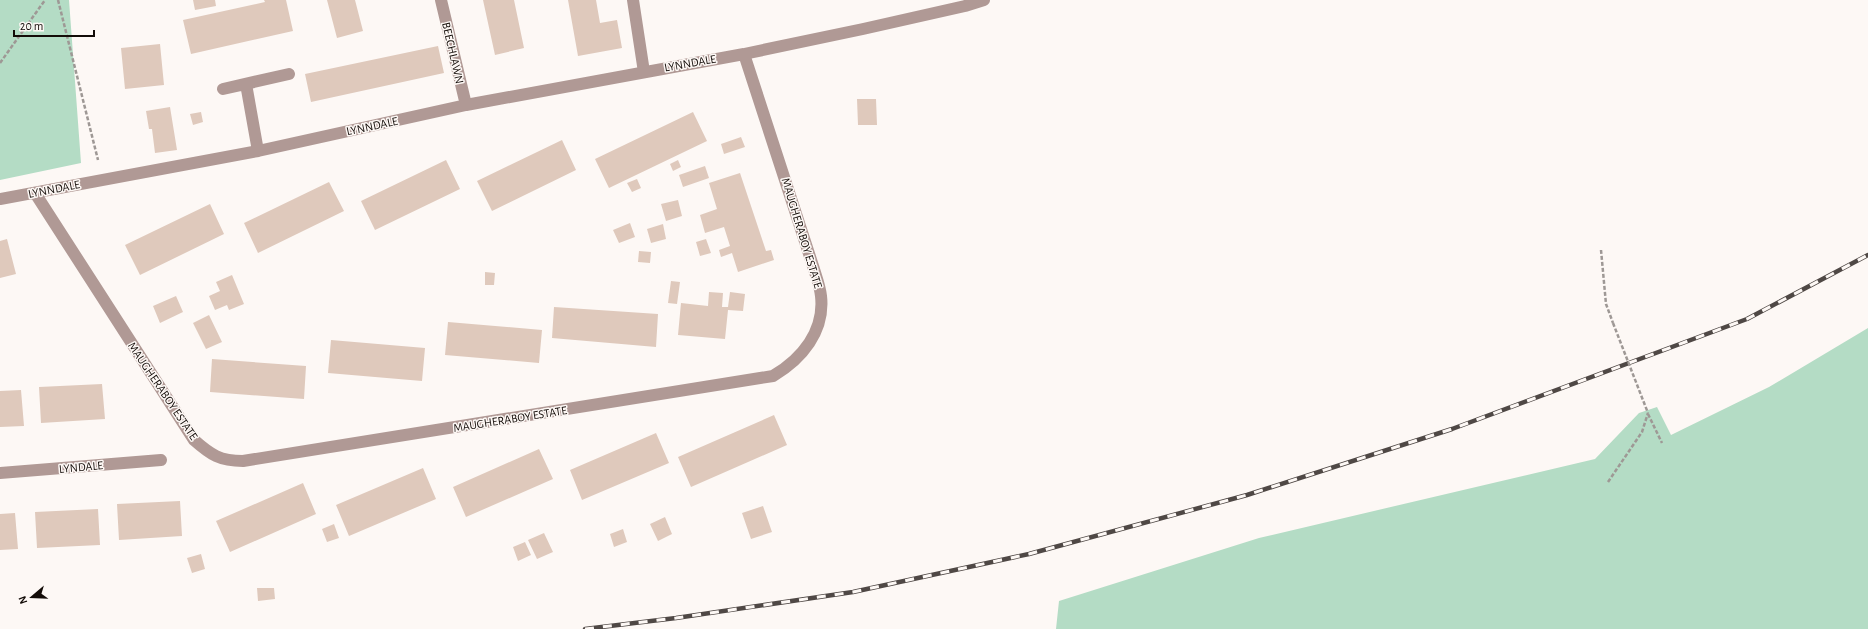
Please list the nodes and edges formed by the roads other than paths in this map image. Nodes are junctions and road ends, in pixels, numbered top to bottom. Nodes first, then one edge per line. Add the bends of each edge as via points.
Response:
1 (441, 0) edge
2 (633, 0) edge
3 (984, 0) edge
4 (744, 54) junction
5 (644, 72) junction
6 (289, 74) dead end
7 (246, 84) junction
8 (222, 89) dead end
9 (466, 105) junction
10 (258, 151) junction
11 (35, 193) junction
12 (0, 199) edge
13 (161, 460) dead end
14 (0, 473) edge

1 - 9 street, BEECHLAWN
2 - 5 street
3 - 4 street, LYNNDALE
4 - 5 street, LYNNDALE
4 - 11 street, MAUGHERABOY ESTATE via 821,296 818,327 811,341 788,367 773,376 243,461 227,461 212,455 194,440
5 - 9 street, LYNNDALE
6 - 7 street
7 - 8 street
7 - 10 street
9 - 10 street, LYNNDALE
10 - 11 street, LYNNDALE
11 - 12 street, LYNNDALE
13 - 14 street, LYNDALE

